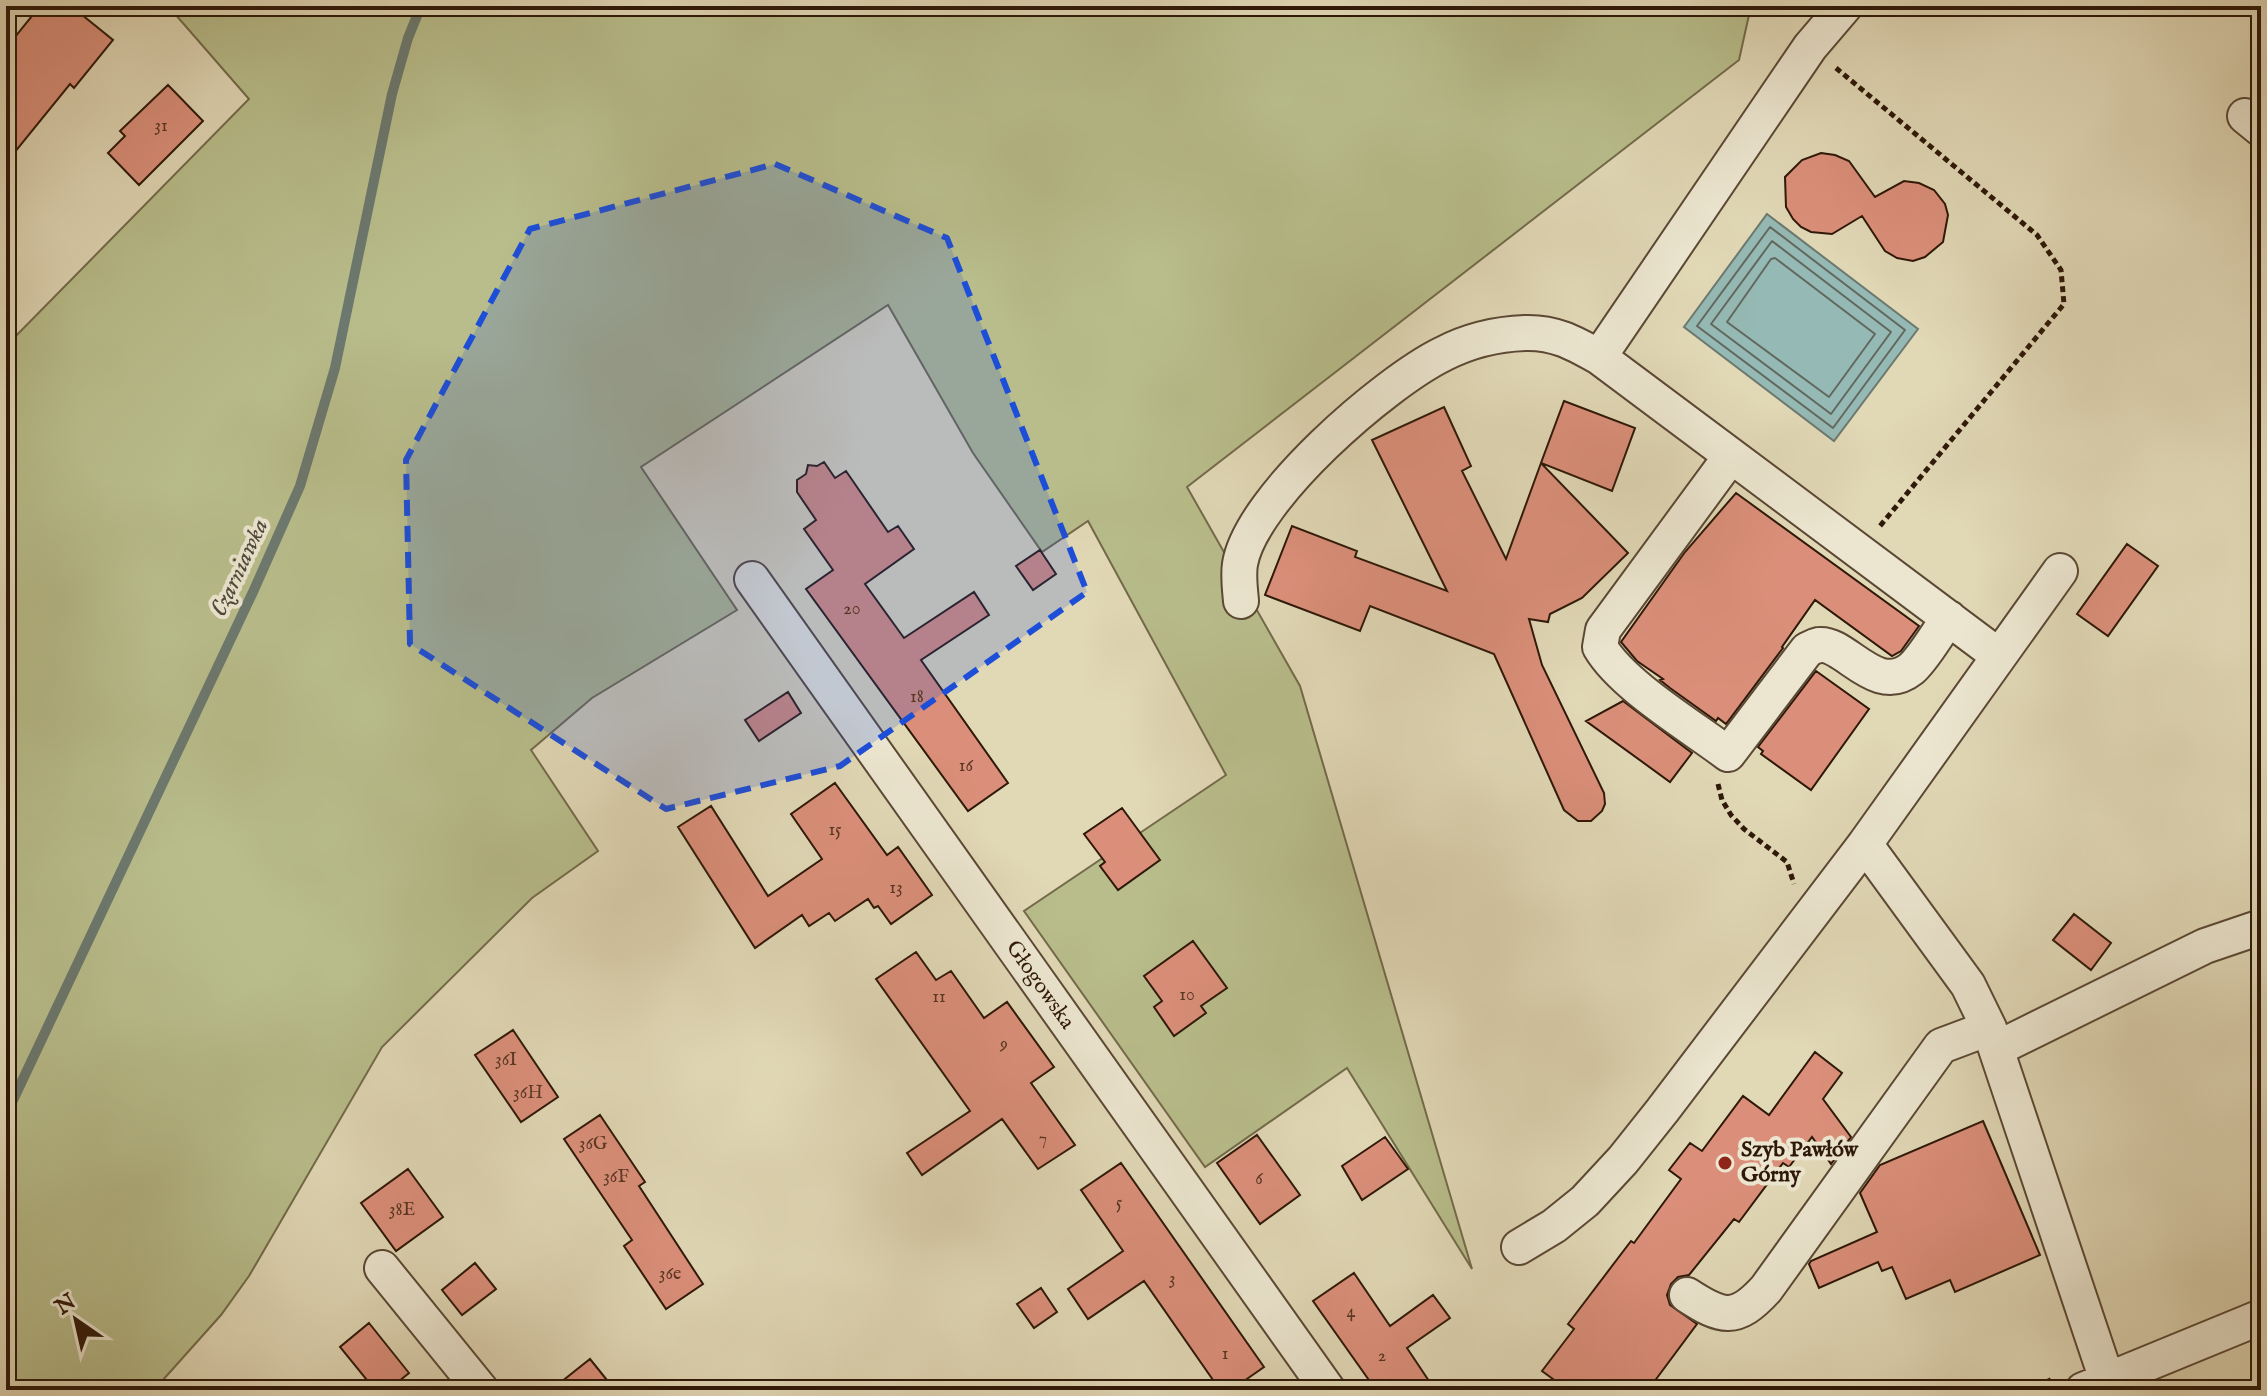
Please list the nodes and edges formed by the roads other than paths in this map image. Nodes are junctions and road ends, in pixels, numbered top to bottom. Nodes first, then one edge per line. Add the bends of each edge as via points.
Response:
1 (1845, 6) edge
2 (1599, 357) junction
3 (1731, 456) junction
4 (2060, 571) dead end
5 (752, 579) dead end
6 (1241, 601) dead end
7 (1949, 618) junction
8 (1999, 656) junction
9 (1865, 844) junction
10 (2261, 927) edge
11 (1993, 1038) junction
12 (1519, 1247) dead end
13 (382, 1268) dead end
14 (1687, 1295) dead end
15 (2261, 1317) edge
16 (2095, 1385) edge
17 (481, 1390) edge
18 (1328, 1390) edge

1 - 2 street via 1810,47
2 - 3 street
2 - 6 street via 1562,337 1526,333 1484,338 1443,354 1401,380 1358,411 1256,526 1240,563
3 - 7 street
3 - 7 street via 1603,630 1600,647 1625,677 1728,754 1807,650 1831,648 1876,675 1897,675 1911,669
4 - 8 street
5 - 18 street, Głogowska
7 - 8 street
8 - 9 street
9 - 11 street via 1968,985
9 - 12 street via 1623,1160 1585,1201
10 - 11 street
11 - 14 street via 1941,1046 1751,1306 1722,1314
11 - 16 street
13 - 17 street
15 - 16 street

